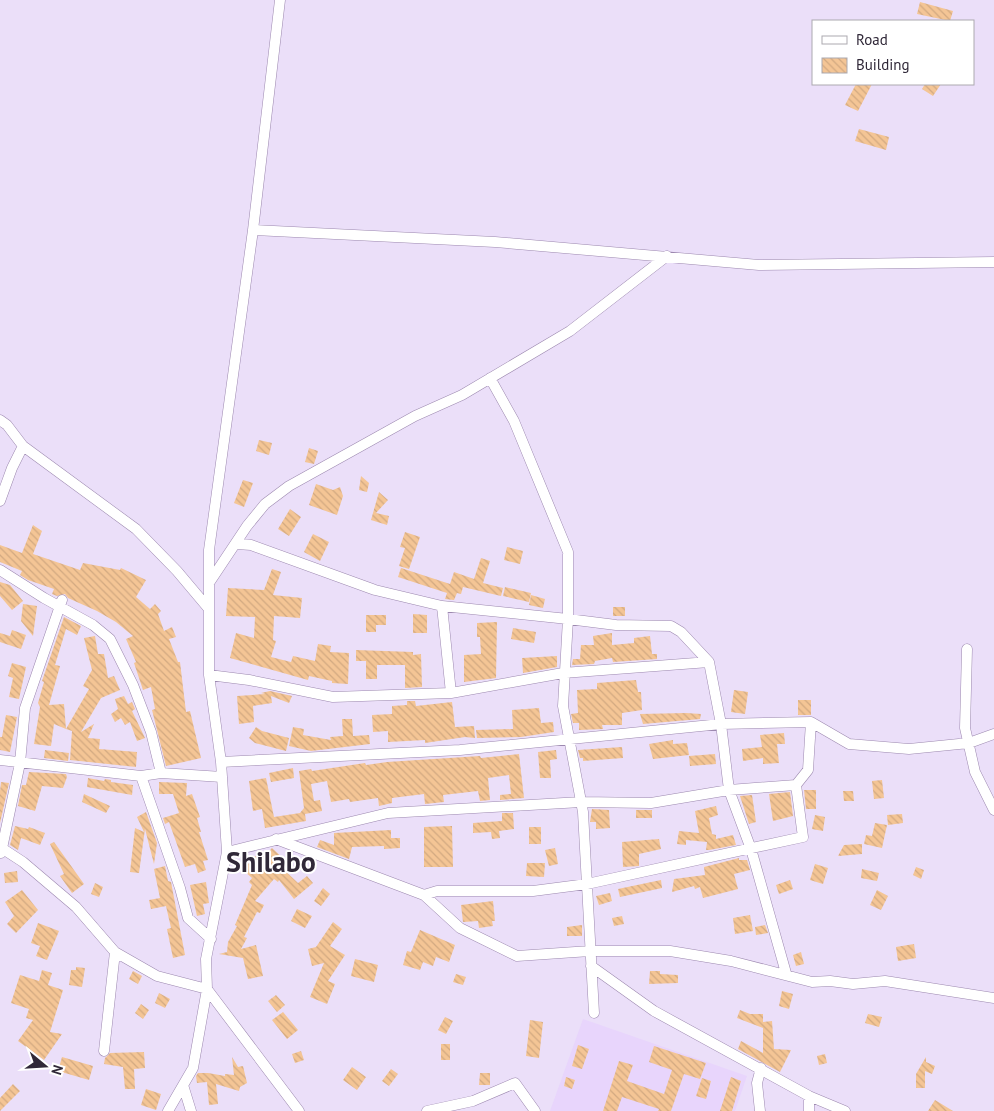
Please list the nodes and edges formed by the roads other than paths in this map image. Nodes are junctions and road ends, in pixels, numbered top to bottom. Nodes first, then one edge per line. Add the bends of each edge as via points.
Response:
1 (280, 0) edge
2 (253, 230) junction
3 (667, 256) junction
4 (994, 262) edge
5 (490, 378) junction
6 (0, 420) edge
7 (23, 446) junction
8 (0, 501) edge
9 (237, 544) junction
10 (0, 570) edge
11 (209, 583) junction
12 (60, 603) junction
13 (442, 606) junction
14 (209, 608) junction
15 (568, 620) junction
16 (967, 649) dead end
17 (709, 662) junction
18 (563, 673) junction
19 (209, 675) junction
20 (451, 694) junction
21 (811, 722) junction
22 (721, 724) junction
23 (994, 734) edge
24 (570, 739) junction
25 (969, 742) junction
26 (0, 760) edge
27 (221, 762) junction
28 (20, 763) junction
29 (161, 773) junction
30 (140, 776) junction
31 (222, 777) junction
32 (796, 785) junction
33 (729, 790) junction
34 (581, 802) junction
35 (994, 810) edge
36 (276, 839) junction
37 (751, 849) junction
38 (1, 851) edge
39 (228, 852) junction
40 (586, 884) junction
41 (424, 895) junction
42 (211, 939) junction
43 (590, 951) junction
44 (115, 952) junction
45 (591, 966) junction
46 (786, 973) junction
47 (207, 990) junction
48 (994, 998) edge
49 (594, 1013) dead end
50 (104, 1050) dead end
51 (761, 1068) junction
52 (183, 1085) junction
53 (809, 1096) junction
54 (168, 1111) edge
55 (191, 1111) edge
56 (299, 1111) edge
57 (427, 1111) edge
58 (535, 1111) edge
59 (760, 1111) edge
60 (810, 1111) edge
61 (846, 1111) edge

1 - 2 street
2 - 3 street via 495,242
2 - 11 street via 210,550
3 - 4 street via 759,265
3 - 5 street via 570,330
5 - 9 street via 289,486 265,504
5 - 15 street via 514,421 568,552
6 - 7 street
7 - 8 street
7 - 14 street via 136,529
9 - 11 street
9 - 13 street via 250,545 375,590
10 - 12 street
11 - 14 street
12 - 28 street via 25,708
12 - 29 street via 110,639 151,732
13 - 15 street
13 - 20 street
14 - 19 street
15 - 17 street via 671,626 681,632
15 - 18 street
16 - 25 street via 966,728
17 - 18 street
17 - 22 street
18 - 20 street
18 - 24 street via 563,706
19 - 20 street via 333,696
19 - 27 street
21 - 22 street
21 - 25 street via 848,744 909,749
21 - 32 street via 808,770
22 - 24 street
22 - 33 street
23 - 25 street
24 - 27 street via 460,750
24 - 34 street
25 - 35 street via 975,772
26 - 28 street
27 - 31 street
28 - 30 street
28 - 38 street
29 - 30 street
29 - 31 street
30 - 42 street via 188,918
31 - 39 street
32 - 33 street
32 - 37 street via 803,837
33 - 34 street via 651,803
33 - 37 street
34 - 36 street via 388,813
34 - 40 street
36 - 39 street
36 - 41 street
37 - 40 street
37 - 46 street
38 - 44 street via 24,862 76,907
39 - 42 street
40 - 41 street via 533,891 437,891
40 - 43 street
41 - 43 street via 460,928 517,956
42 - 47 street via 206,959
43 - 45 street
43 - 46 street via 670,951
44 - 47 street via 157,976
44 - 50 street
45 - 49 street
45 - 51 street via 654,1011
46 - 48 street via 812,982 853,984 885,981
47 - 52 street via 193,1068
47 - 56 street
51 - 53 street
51 - 59 street via 757,1083
52 - 54 street
52 - 55 street
53 - 60 street
53 - 61 street
57 - 58 street via 473,1101 516,1083

